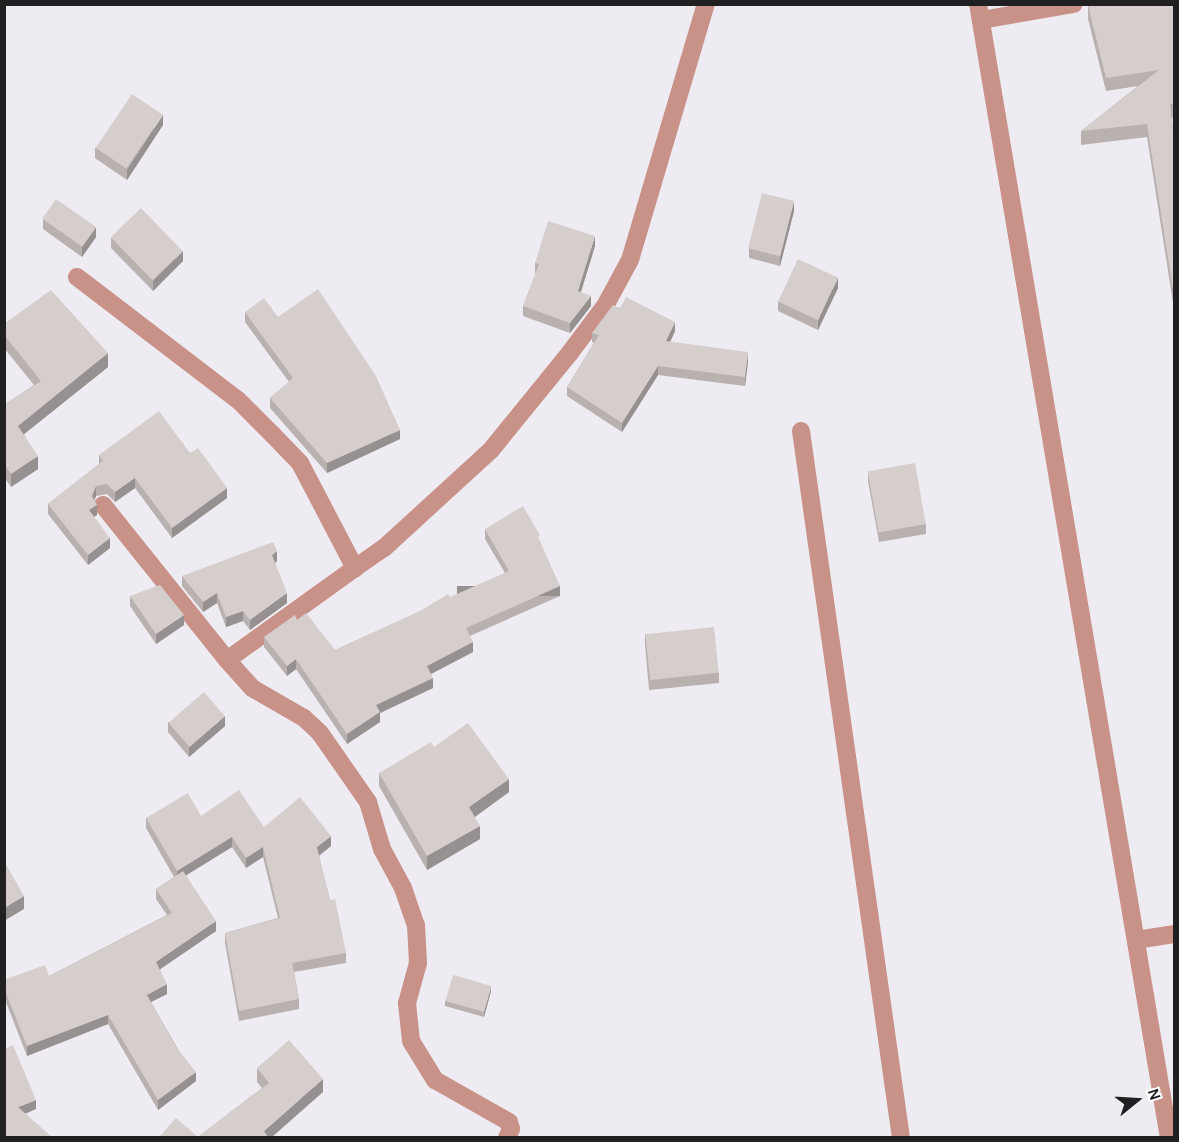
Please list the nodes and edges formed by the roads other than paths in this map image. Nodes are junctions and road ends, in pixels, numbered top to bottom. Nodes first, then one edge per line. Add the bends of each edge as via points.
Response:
1 (706, 4) edge
2 (1074, 4) edge
3 (979, 12) edge
4 (77, 277) dead end
5 (801, 431) dead end
6 (103, 505) dead end
7 (355, 568) junction
8 (227, 660) junction
9 (1174, 934) edge
10 (1136, 940) junction
11 (507, 1137) edge
12 (901, 1137) edge
13 (1169, 1137) edge

1 - 7 street via 630,260 605,306 491,450 384,548
2 - 3 street
3 - 10 street
4 - 7 street via 238,400 300,463
5 - 12 street
6 - 8 street
7 - 8 street
8 - 11 street via 252,688 304,718 320,733 368,802 382,849 403,888 416,925 418,963 407,1004 411,1041 435,1080 509,1122 512,1129
9 - 10 street
10 - 13 street

